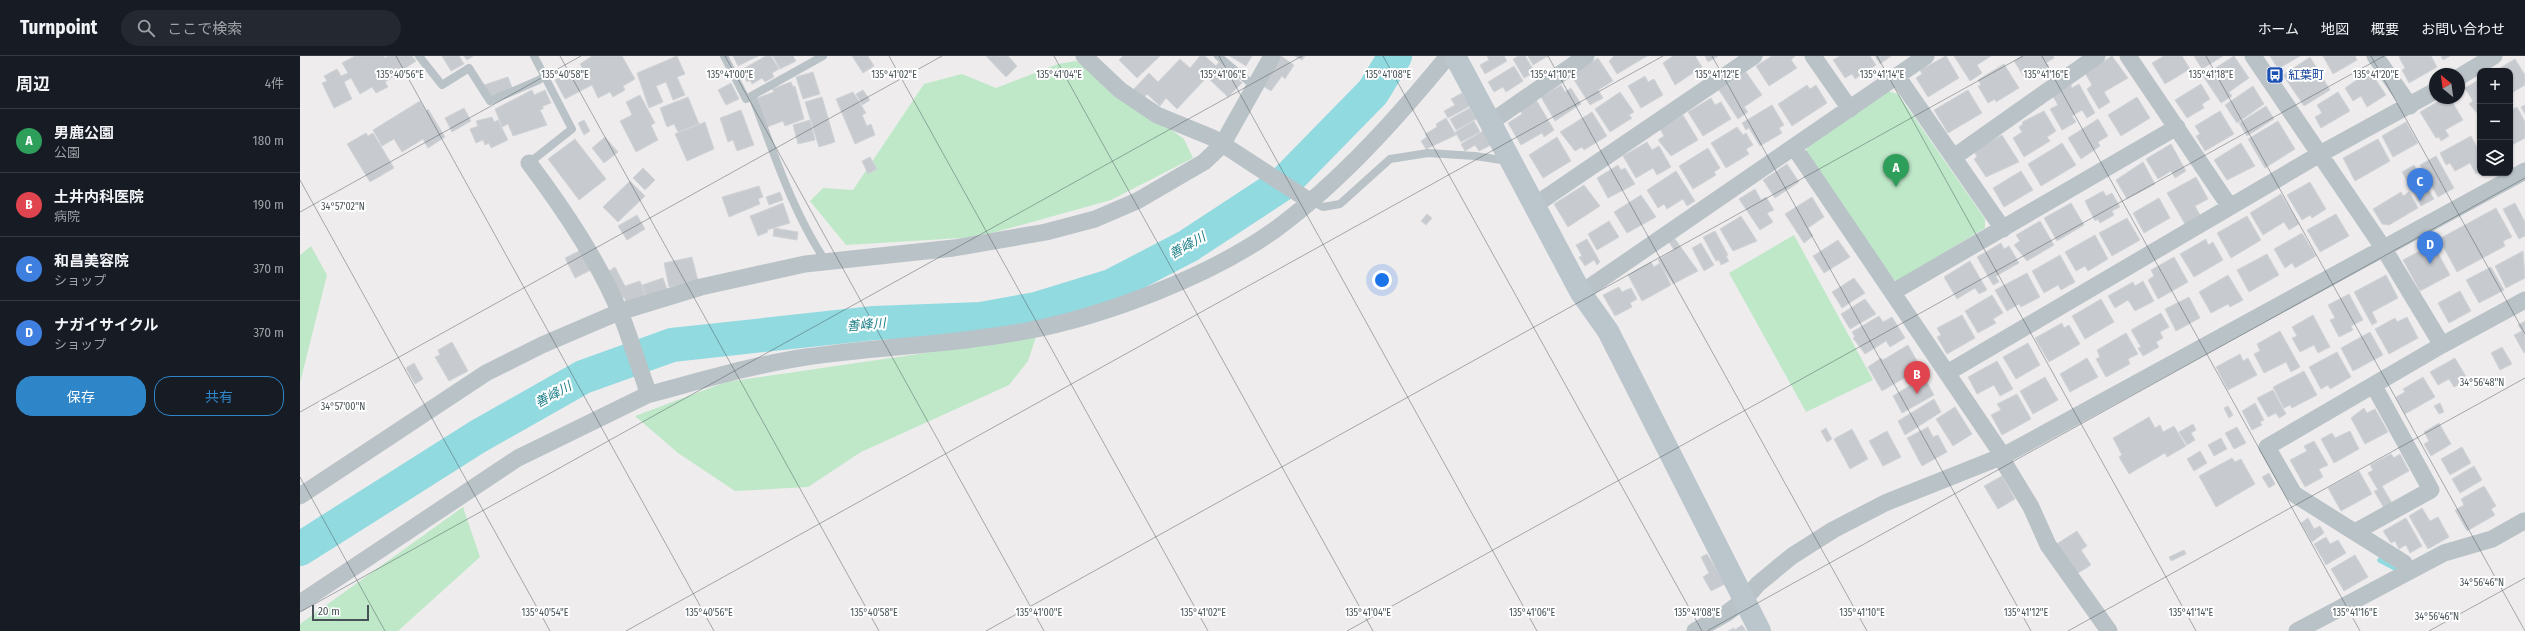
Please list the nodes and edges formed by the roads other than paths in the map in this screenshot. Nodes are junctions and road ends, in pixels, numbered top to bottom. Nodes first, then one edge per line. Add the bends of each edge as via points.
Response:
1 (419, 56) edge
2 (534, 56) edge
3 (724, 56) edge
4 (823, 56) edge
5 (1084, 56) edge
6 (1218, 56) edge
7 (1272, 56) edge
8 (1586, 56) edge
9 (1754, 56) edge
10 (1813, 56) edge
11 (1926, 56) edge
12 (2097, 56) edge
13 (2128, 56) edge
14 (2253, 56) edge
15 (2375, 56) edge
16 (2494, 56) edge
17 (1457, 58) edge
18 (2465, 73) edge
19 (545, 75) junction
20 (1897, 76) junction
21 (1254, 86) junction
22 (2429, 95) edge
23 (752, 96) junction
24 (2410, 106) junction
25 (1850, 109) junction
26 (1491, 122) junction
27 (2177, 127) junction
28 (1794, 147) junction
29 (1226, 148) junction
30 (2320, 154) junction
31 (1954, 157) junction
32 (1512, 161) junction
33 (529, 163) joint
34 (2525, 172) edge
35 (1308, 199) junction
36 (1535, 205) junction
37 (2230, 207) junction
38 (2003, 229) junction
39 (2384, 249) junction
40 (826, 262) junction
41 (1893, 292) junction
42 (1581, 293) junction
43 (2525, 300) edge
44 (621, 316) junction
45 (2442, 345) junction
46 (1947, 373) junction
47 (2374, 386) junction
48 (647, 390) junction
49 (2002, 456) junction
50 (300, 496) edge
51 (2524, 521) dead end
52 (2355, 532) junction
53 (2404, 563) dead end
54 (1745, 599) junction
55 (300, 603) edge
56 (1695, 631) edge
57 (1760, 631) edge
58 (2109, 631) edge
59 (2297, 631) edge

1 - 19 lane via 442,85 468,68 490,101
2 - 19 lane
3 - 23 lane via 746,99
4 - 23 lane
5 - 29 street via 1120,90 1157,115 1213,138
6 - 21 lane
7 - 21 street
8 - 26 street
9 - 36 street
10 - 25 street
11 - 20 street
12 - 31 street
13 - 27 street
14 - 30 street
15 - 24 street
16 - 18 street
17 - 26 street
17 - 35 street
19 - 33 lane via 572,129
20 - 25 street
20 - 31 street
21 - 29 street
22 - 24 street
23 - 40 lane via 792,202 807,233
24 - 30 street
25 - 28 street
26 - 32 street
27 - 37 street
27 - 38 street
28 - 41 street
28 - 42 street
29 - 35 street
29 - 40 street via 1174,182 1137,202 1095,219 1015,239
30 - 37 street
30 - 39 street
31 - 38 street
32 - 35 lane via 1428,153 1390,159 1340,204 1323,207
32 - 36 street
33 - 44 street via 565,211
34 - 39 street
35 - 48 street via 1268,234 1212,265 1141,298 1063,323 984,337 806,357
36 - 42 street
37 - 46 street
38 - 41 street
39 - 45 street
39 - 49 street
40 - 44 street via 805,264 701,287
41 - 46 street
42 - 54 street via 1608,331
43 - 45 street
44 - 48 street
44 - 50 street via 542,345 486,373
45 - 47 street
46 - 49 street
47 - 52 street via 2431,490
47 - 52 street via 2267,447 2294,494
48 - 55 street via 518,458
49 - 54 street via 1885,503 1833,530 1792,556 1758,584
49 - 58 street via 2031,507 2048,545
51 - 59 street via 2492,539 2444,553
52 - 53 street
54 - 56 street via 1727,613
54 - 57 street

